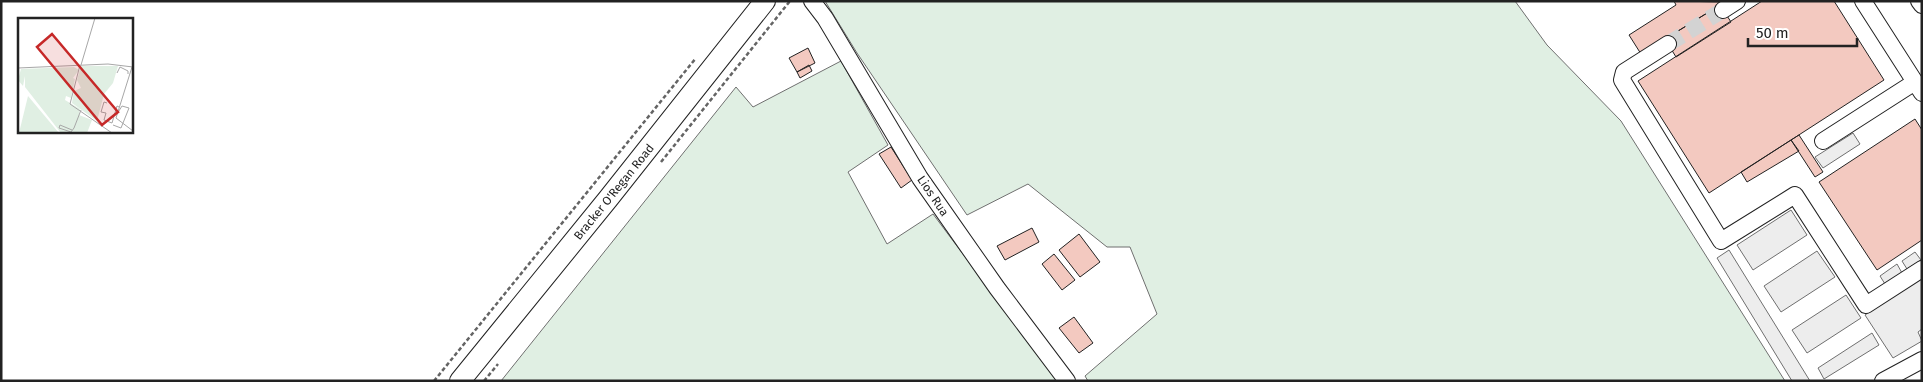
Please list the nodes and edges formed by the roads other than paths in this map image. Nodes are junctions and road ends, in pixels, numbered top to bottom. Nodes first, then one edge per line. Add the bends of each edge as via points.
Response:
1 (764, 1) edge
2 (812, 1) edge
3 (1862, 1) edge
4 (1919, 1) edge
5 (1922, 6) edge
6 (1668, 44) tunnel mouth
7 (1918, 88) edge
8 (1823, 141) dead end
9 (1922, 269) edge
10 (1922, 360) edge
11 (460, 381) edge
12 (1067, 381) edge
13 (1883, 381) edge

1 - 11 main road, Bracker O'Regan Road
2 - 12 street, Lios Rua via 920,178
3 - 7 street
4 - 5 street
6 - 9 street via 1624,72 1622,80 1721,241 1795,195 1866,306
7 - 8 street
10 - 13 street

